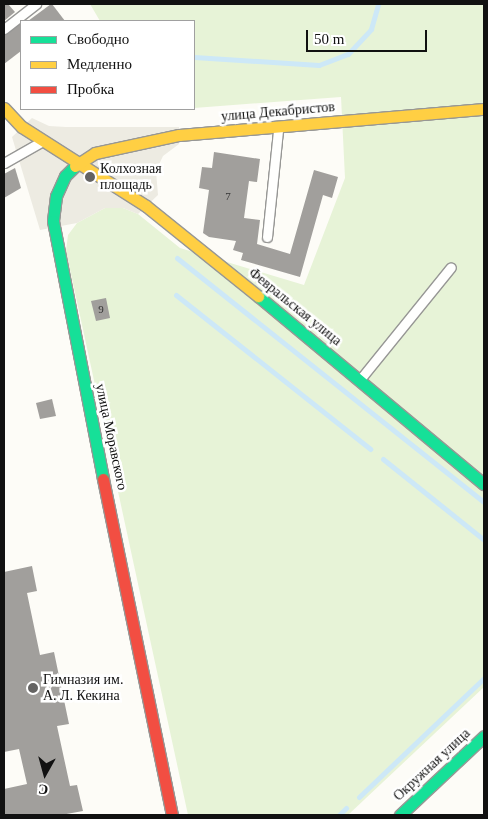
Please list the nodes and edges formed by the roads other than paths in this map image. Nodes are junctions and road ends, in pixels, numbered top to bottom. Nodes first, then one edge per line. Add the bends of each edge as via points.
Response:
1 (36, 4) edge
2 (4, 29) edge
3 (4, 108) edge
4 (484, 109) edge
5 (278, 127) junction
6 (43, 141) junction
7 (4, 163) edge
8 (78, 164) junction
9 (266, 237) dead end
10 (451, 267) dead end
11 (360, 379) junction
12 (484, 484) edge
13 (484, 736) edge
14 (172, 815) edge
15 (400, 815) edge

1 - 2 lane
3 - 6 street via 22,128
4 - 5 street, улица Декабристов
5 - 8 street, улица Декабристов via 179,135 126,144 95,153
5 - 9 lane
6 - 7 lane
6 - 8 street
8 - 11 street, Февральская улица via 146,206
8 - 14 street, улица Моравского via 65,176 56,196 53,221 57,252
10 - 11 lane
11 - 12 street, Февральская улица
13 - 15 street, Окружная улица

